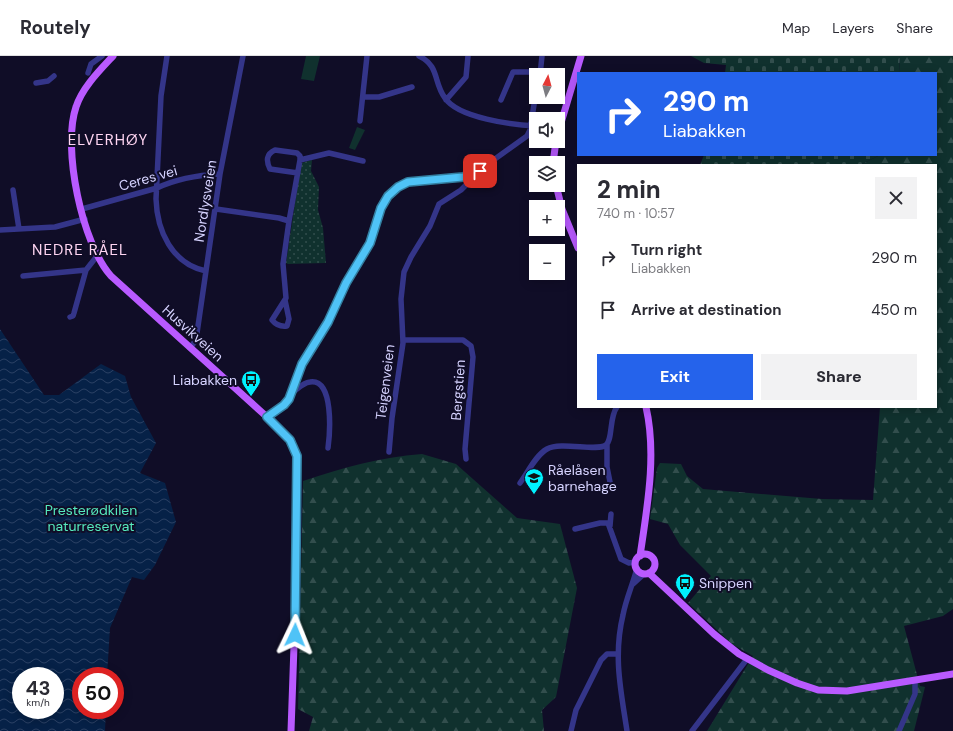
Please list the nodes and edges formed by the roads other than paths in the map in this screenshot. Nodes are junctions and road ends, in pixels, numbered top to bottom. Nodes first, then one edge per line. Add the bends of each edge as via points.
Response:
1 (102, 56) edge
2 (113, 56) edge
3 (167, 56) edge
4 (242, 56) edge
5 (367, 56) edge
6 (419, 56) edge
7 (468, 56) edge
8 (542, 56) edge
9 (580, 56) edge
10 (541, 68) edge
11 (88, 73) dead end
12 (529, 73) edge
13 (54, 76) dead end
14 (36, 83) dead end
15 (412, 87) dead end
16 (362, 98) junction
17 (446, 100) junction
18 (501, 100) dead end
19 (564, 112) edge
20 (360, 121) dead end
21 (529, 125) edge
22 (529, 132) edge
23 (300, 160) junction
24 (362, 161) dead end
25 (298, 173) junction
26 (220, 174) junction
27 (474, 174) junction
28 (157, 188) junction
29 (13, 190) dead end
30 (558, 192) edge
31 (82, 209) junction
32 (216, 209) junction
33 (85, 220) junction
34 (289, 221) junction
35 (19, 229) junction
36 (0, 230) edge
37 (577, 246) edge
38 (97, 256) junction
39 (86, 270) junction
40 (206, 271) junction
41 (23, 276) dead end
42 (285, 300) dead end
43 (70, 317) dead end
44 (403, 340) junction
45 (190, 348) junction
46 (292, 393) junction
47 (616, 408) edge
48 (646, 408) edge
49 (267, 417) junction
50 (607, 444) junction
51 (328, 448) dead end
52 (389, 452) dead end
53 (466, 458) dead end
54 (610, 482) dead end
55 (520, 483) dead end
56 (611, 514) dead end
57 (610, 526) junction
58 (576, 529) dead end
59 (642, 542) junction
60 (649, 555) junction
61 (637, 562) junction
62 (649, 571) junction
63 (633, 584) junction
64 (617, 654) junction
65 (747, 660) junction
66 (953, 674) edge
67 (915, 680) junction
68 (291, 731) edge
69 (572, 731) edge
70 (627, 731) edge
71 (692, 731) edge
72 (899, 731) edge

1 - 11 street via 91,64
2 - 31 main road, Husvikveien via 86,87 73,116 72,165
3 - 28 street via 161,96
4 - 26 street, Nordlysveien
5 - 16 street
6 - 17 street via 432,66
7 - 17 street via 466,77
8 - 10 street
9 - 19 main road
12 - 18 street via 513,72
13 - 14 street via 48,81
15 - 16 street via 384,96
16 - 20 street
17 - 21 street via 466,114
22 - 27 street via 524,139
23 - 24 street via 329,153
23 - 25 street
23 - 25 street via 297,153 275,150 268,154 267,160 271,170
25 - 34 street
26 - 28 street, Ceres vei
26 - 32 street, Nordlysveien
27 - 44 street, Teigenveien via 466,186 438,206 404,272 401,299
27 - 46 street via 408,182 388,196 381,208 370,243 346,283 328,322 302,364
28 - 31 street, Ceres vei
28 - 40 street via 157,213 167,243 187,263
29 - 35 street
30 - 37 main road
31 - 33 main road, Husvikveien
32 - 34 street
32 - 40 street, Nordlysveien
33 - 35 street via 55,227
33 - 38 main road, Husvikveien
34 - 42 street via 283,264
35 - 36 street
38 - 39 street
38 - 45 main road, Husvikveien via 111,276
39 - 41 street
39 - 43 street via 73,316
40 - 45 street, Nordlysveien via 196,340
44 - 52 street, Teigenveien
44 - 53 street, Bergstien via 463,340 471,346
45 - 49 main road, Husvikveien
46 - 49 street via 284,405
46 - 51 street via 307,382 316,382 323,386 327,394 330,426
47 - 50 street
48 - 59 main road via 650,438 650,482
49 - 68 main road, Husvikveien via 290,440 297,456
50 - 54 street
50 - 55 street via 599,448 561,446 547,449
56 - 57 street
57 - 58 street via 600,523
57 - 61 street via 620,557 629,563
59 - 60 main road
59 - 61 main road
60 - 61 main road
60 - 62 main road via 655,561
61 - 62 main road
61 - 63 street
62 - 63 street
62 - 65 main road via 656,581 661,582 714,634
63 - 64 street via 623,615
64 - 69 street via 607,654 601,660 576,710
64 - 70 street
65 - 67 main road via 797,683 828,691 847,691
65 - 71 street
66 - 67 main road
67 - 72 street via 915,694

